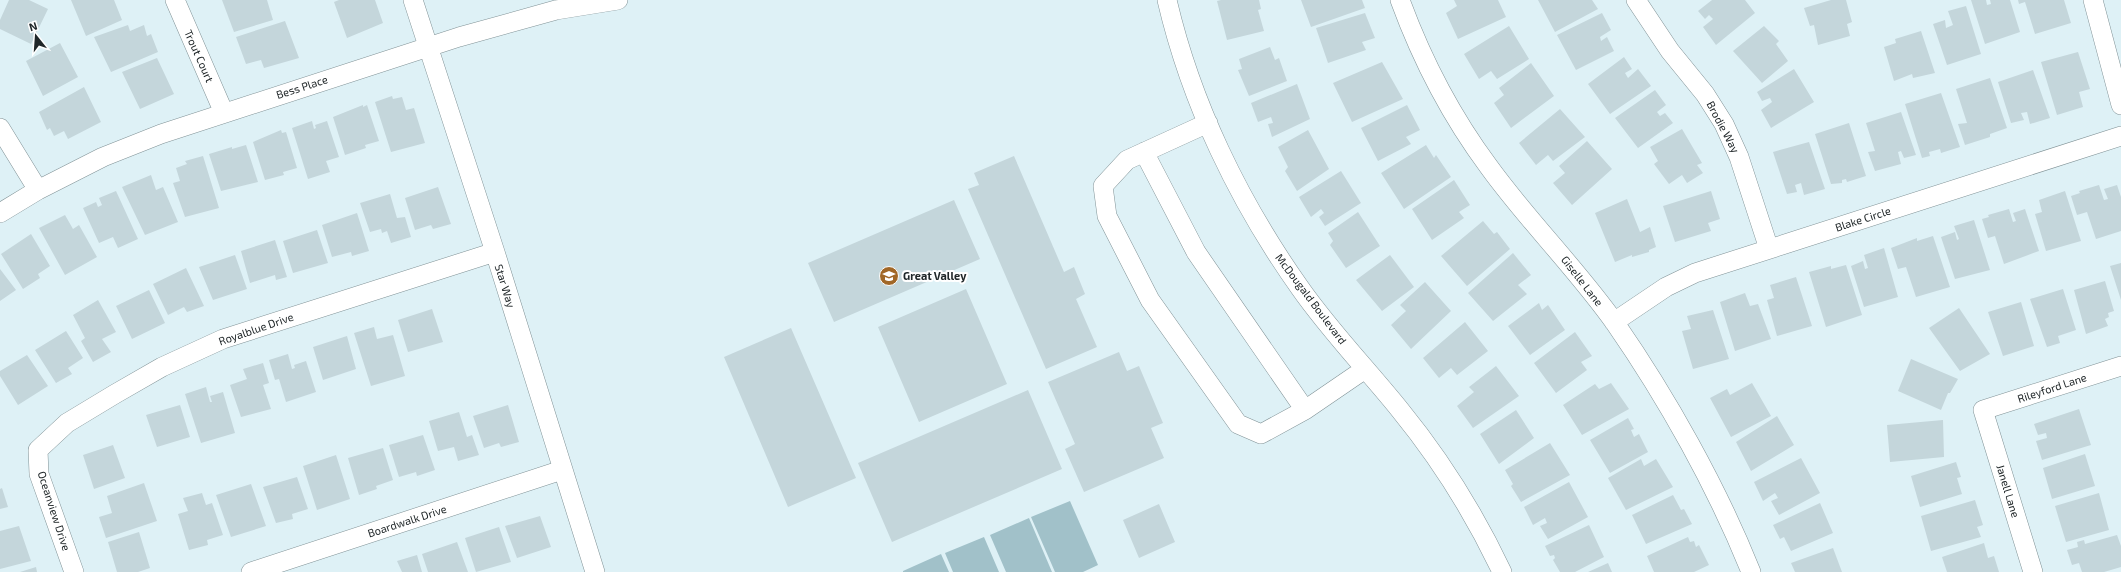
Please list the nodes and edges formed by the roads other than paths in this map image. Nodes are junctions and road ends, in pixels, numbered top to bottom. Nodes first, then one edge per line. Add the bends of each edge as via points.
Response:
1 (174, 0) edge
2 (414, 0) edge
3 (618, 0) edge
4 (1167, 0) edge
5 (1400, 0) edge
6 (1636, 0) edge
7 (2093, 0) edge
8 (429, 46) junction
9 (2121, 105) edge
10 (224, 113) junction
11 (1208, 123) junction
12 (0, 128) edge
13 (2121, 136) edge
14 (1144, 152) junction
15 (38, 190) junction
16 (0, 213) edge
17 (1769, 249) junction
18 (495, 252) junction
19 (1614, 322) junction
20 (2121, 366) edge
21 (1365, 369) junction
22 (1305, 410) junction
23 (1983, 410) joint
24 (38, 450) joint
25 (562, 470) junction
26 (74, 572) edge
27 (252, 572) edge
28 (595, 572) edge
29 (1502, 572) edge
30 (1751, 572) edge
31 (2033, 572) edge

1 - 10 street, Trout Court
2 - 8 street, Star Way
3 - 8 street, Bess Place via 556,10
4 - 11 street, McDougald Boulevard via 1185,63
5 - 19 street, Giselle Lane via 1434,81 1460,125 1489,168 1573,268
6 - 17 street, Brodie Way via 1724,124 1739,157
7 - 9 street
8 - 10 street, Bess Place
8 - 18 street, Star Way
10 - 15 street, Bess Place via 103,157
11 - 14 street
11 - 21 street, McDougald Boulevard via 1239,190 1272,246 1304,294
12 - 15 street
13 - 17 street, Blake Circle
14 - 22 street via 1196,252
14 - 22 street via 1127,160 1103,186 1107,216 1150,300 1238,424 1262,434
15 - 16 street, Bess Place
17 - 19 street, Blake Circle via 1695,273 1666,287
18 - 24 street, Royalblue Drive via 223,339 162,367 115,394 67,424
18 - 25 street, Star Way
19 - 30 street, Giselle Lane via 1652,381 1712,485
20 - 23 street, Rileyford Lane
21 - 22 street
21 - 29 street, McDougald Boulevard via 1401,411 1439,463 1472,516
23 - 31 street, Janell Lane
24 - 26 street, Oceanview Drive via 39,474
25 - 27 street, Boardwalk Drive
25 - 28 street, Star Way

